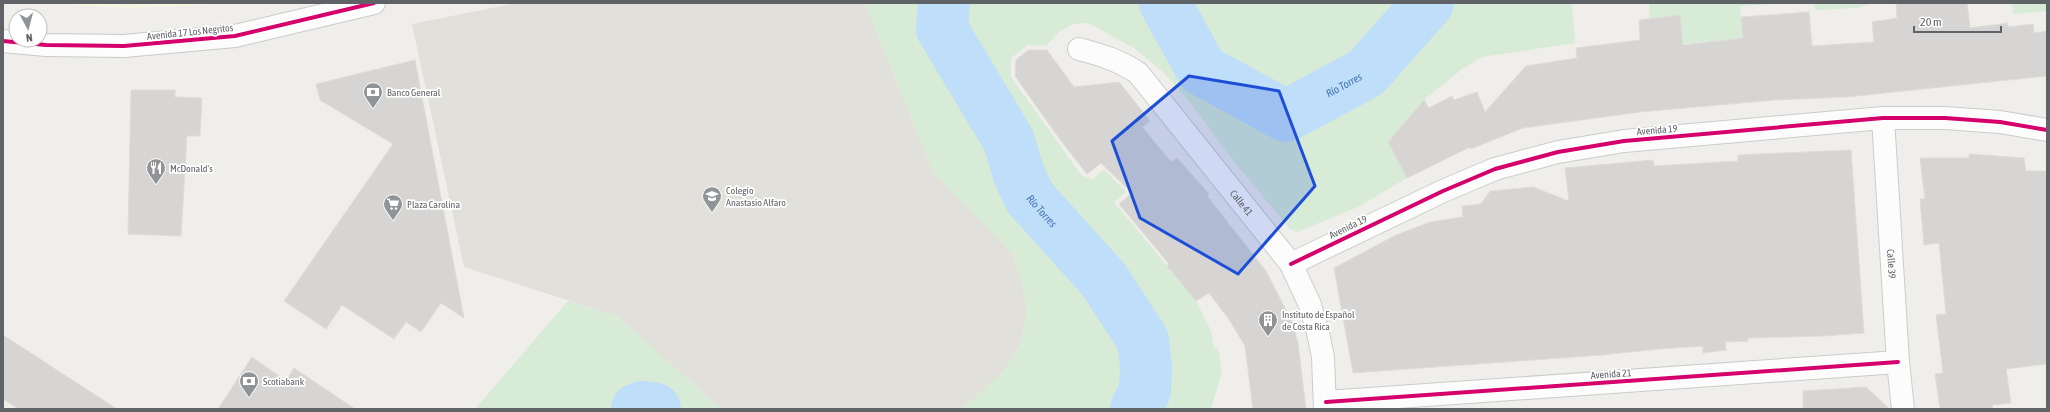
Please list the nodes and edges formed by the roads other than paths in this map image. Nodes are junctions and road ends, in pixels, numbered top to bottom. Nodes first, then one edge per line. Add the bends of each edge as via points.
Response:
1 (374, 3) edge
2 (3, 41) edge
3 (1079, 49) dead end
4 (1883, 118) junction
5 (2047, 130) edge
6 (1291, 264) junction
7 (1898, 362) junction
8 (1326, 405) edge
9 (1903, 409) edge

1 - 2 street, Avenida 17 Los Negritos via 235,36 124,46 46,45
3 - 6 street, Calle 41 via 1110,57 1138,73
4 - 5 street, Avenida 19 via 1945,118
4 - 6 street, Avenida 19 via 1624,141 1558,152 1495,169
4 - 7 street, Calle 39
6 - 8 street, Calle 41 via 1310,305 1318,333 1323,357
7 - 8 street, Avenida 21
7 - 9 street, Calle 39

